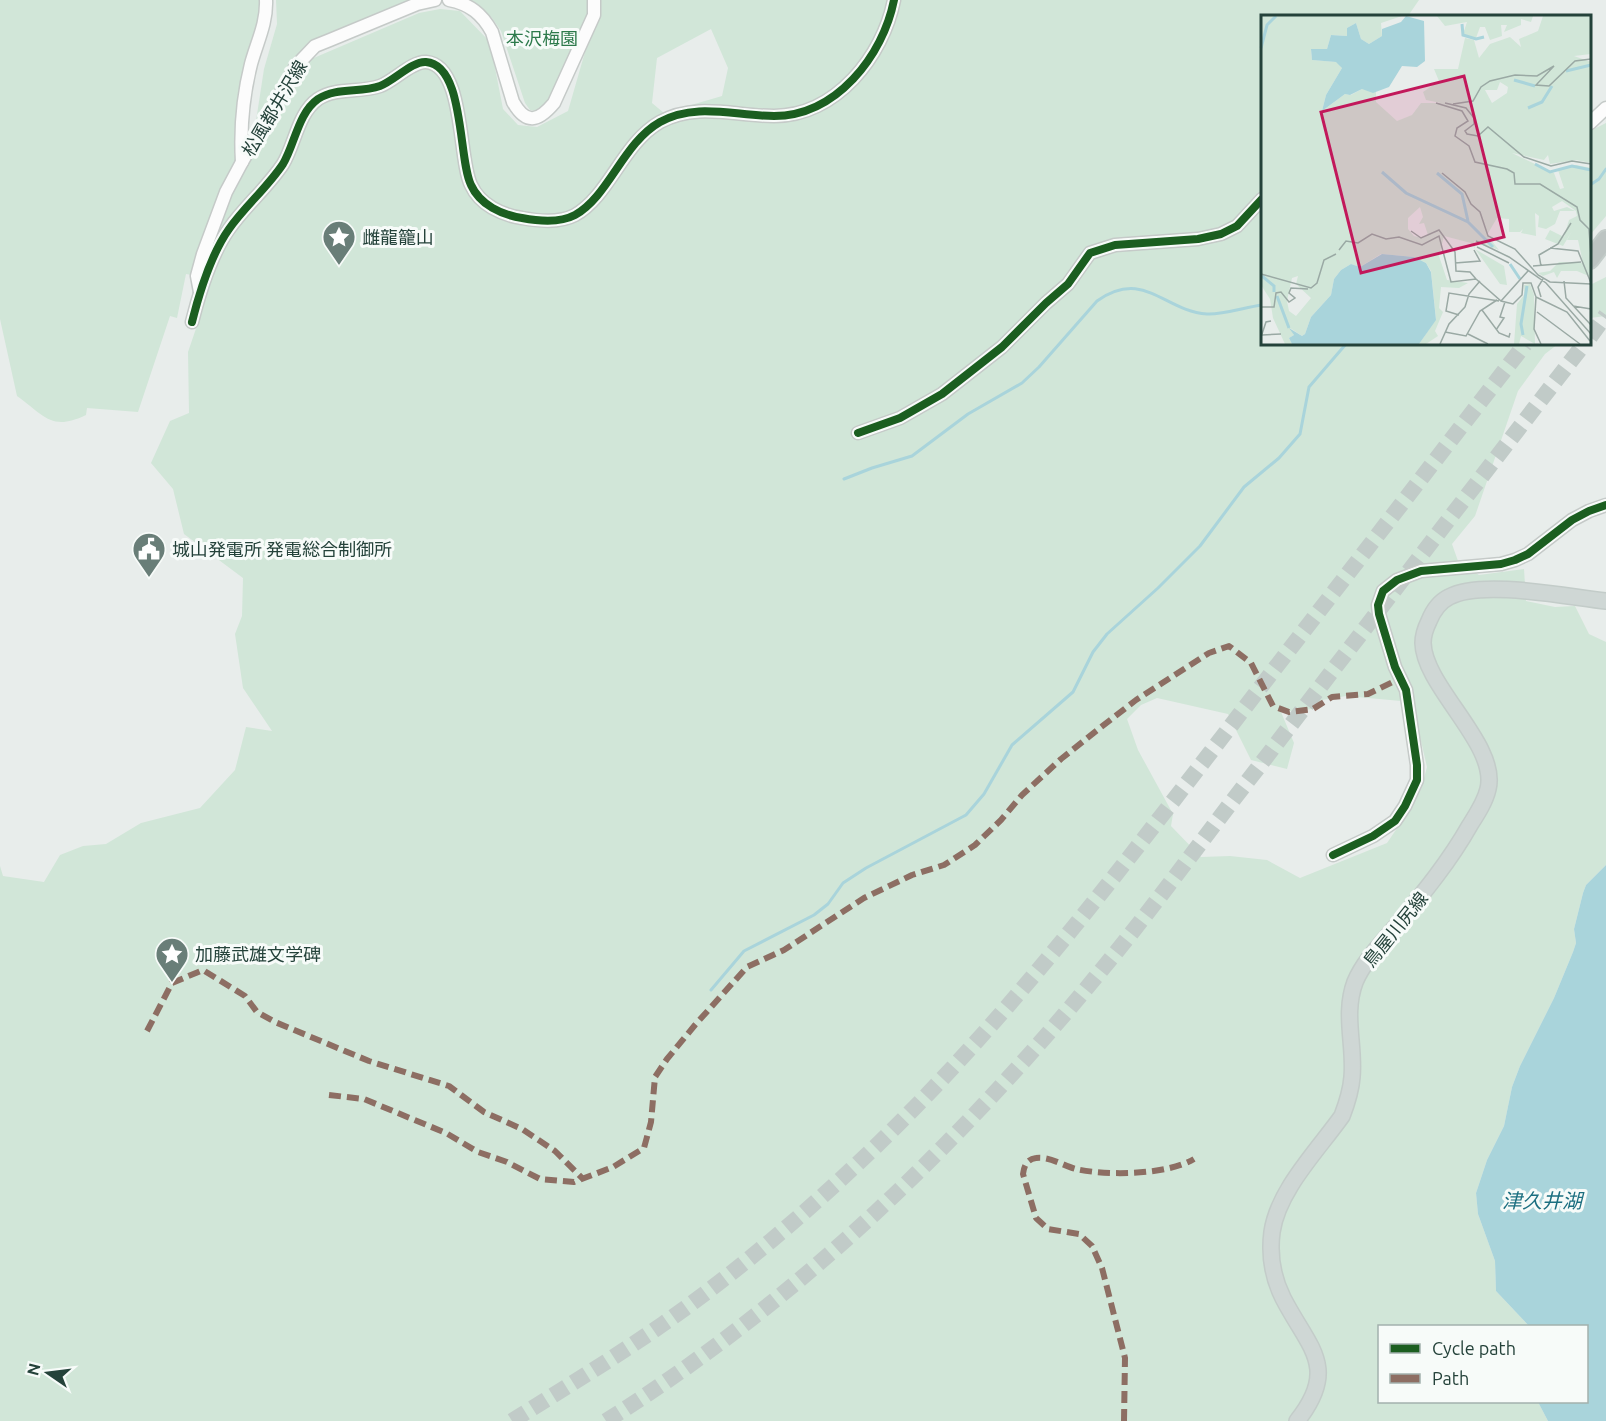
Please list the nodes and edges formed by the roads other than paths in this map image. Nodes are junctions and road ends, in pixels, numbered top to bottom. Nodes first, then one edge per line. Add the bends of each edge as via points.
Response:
1 (266, 0) edge
2 (435, 0) edge
3 (449, 0) edge
4 (594, 0) edge
5 (894, 0) edge
6 (1606, 108) edge
7 (1591, 122) edge
8 (242, 162) junction
9 (1261, 201) edge
10 (1606, 239) edge
11 (1591, 259) edge
12 (200, 292) junction
13 (192, 322) dead end
14 (858, 433) dead end
15 (1606, 505) edge
16 (1606, 601) edge
17 (1333, 855) dead end
18 (1297, 1421) edge

1 - 8 street via 266,19 247,82
2 - 8 street, 松風都井沢線 via 417,3 315,46 289,78
3 - 4 street via 467,5 487,22 518,112 537,119 554,103 594,15
5 - 12 street, 松風都井沢線 via 890,21 871,56 838,93 795,114 693,111 670,117 648,130 589,204 573,216 556,220 507,215 494,209 472,188 451,85 437,66 416,64 379,87 330,94 309,107 284,162 228,230
6 - 7 street
8 - 12 street, 松風都井沢線 via 226,192 203,254 197,276
9 - 14 street via 1237,225 1221,234 1115,245 1090,253 1068,284 1002,347 942,394 900,418
10 - 11 highway
12 - 13 street, 松風都井沢線
15 - 17 street via 1572,520 1515,560 1421,571 1397,580 1383,591 1379,614 1406,690 1417,780 1395,821
16 - 18 main road, 鳥屋川尻線 via 1473,590 1439,604 1425,630 1423,642 1429,663 1488,764 1489,787 1448,861 1374,952 1355,982 1349,1008 1353,1074 1347,1104 1291,1185 1274,1221 1271,1258 1277,1285 1307,1336 1318,1365 1316,1389

